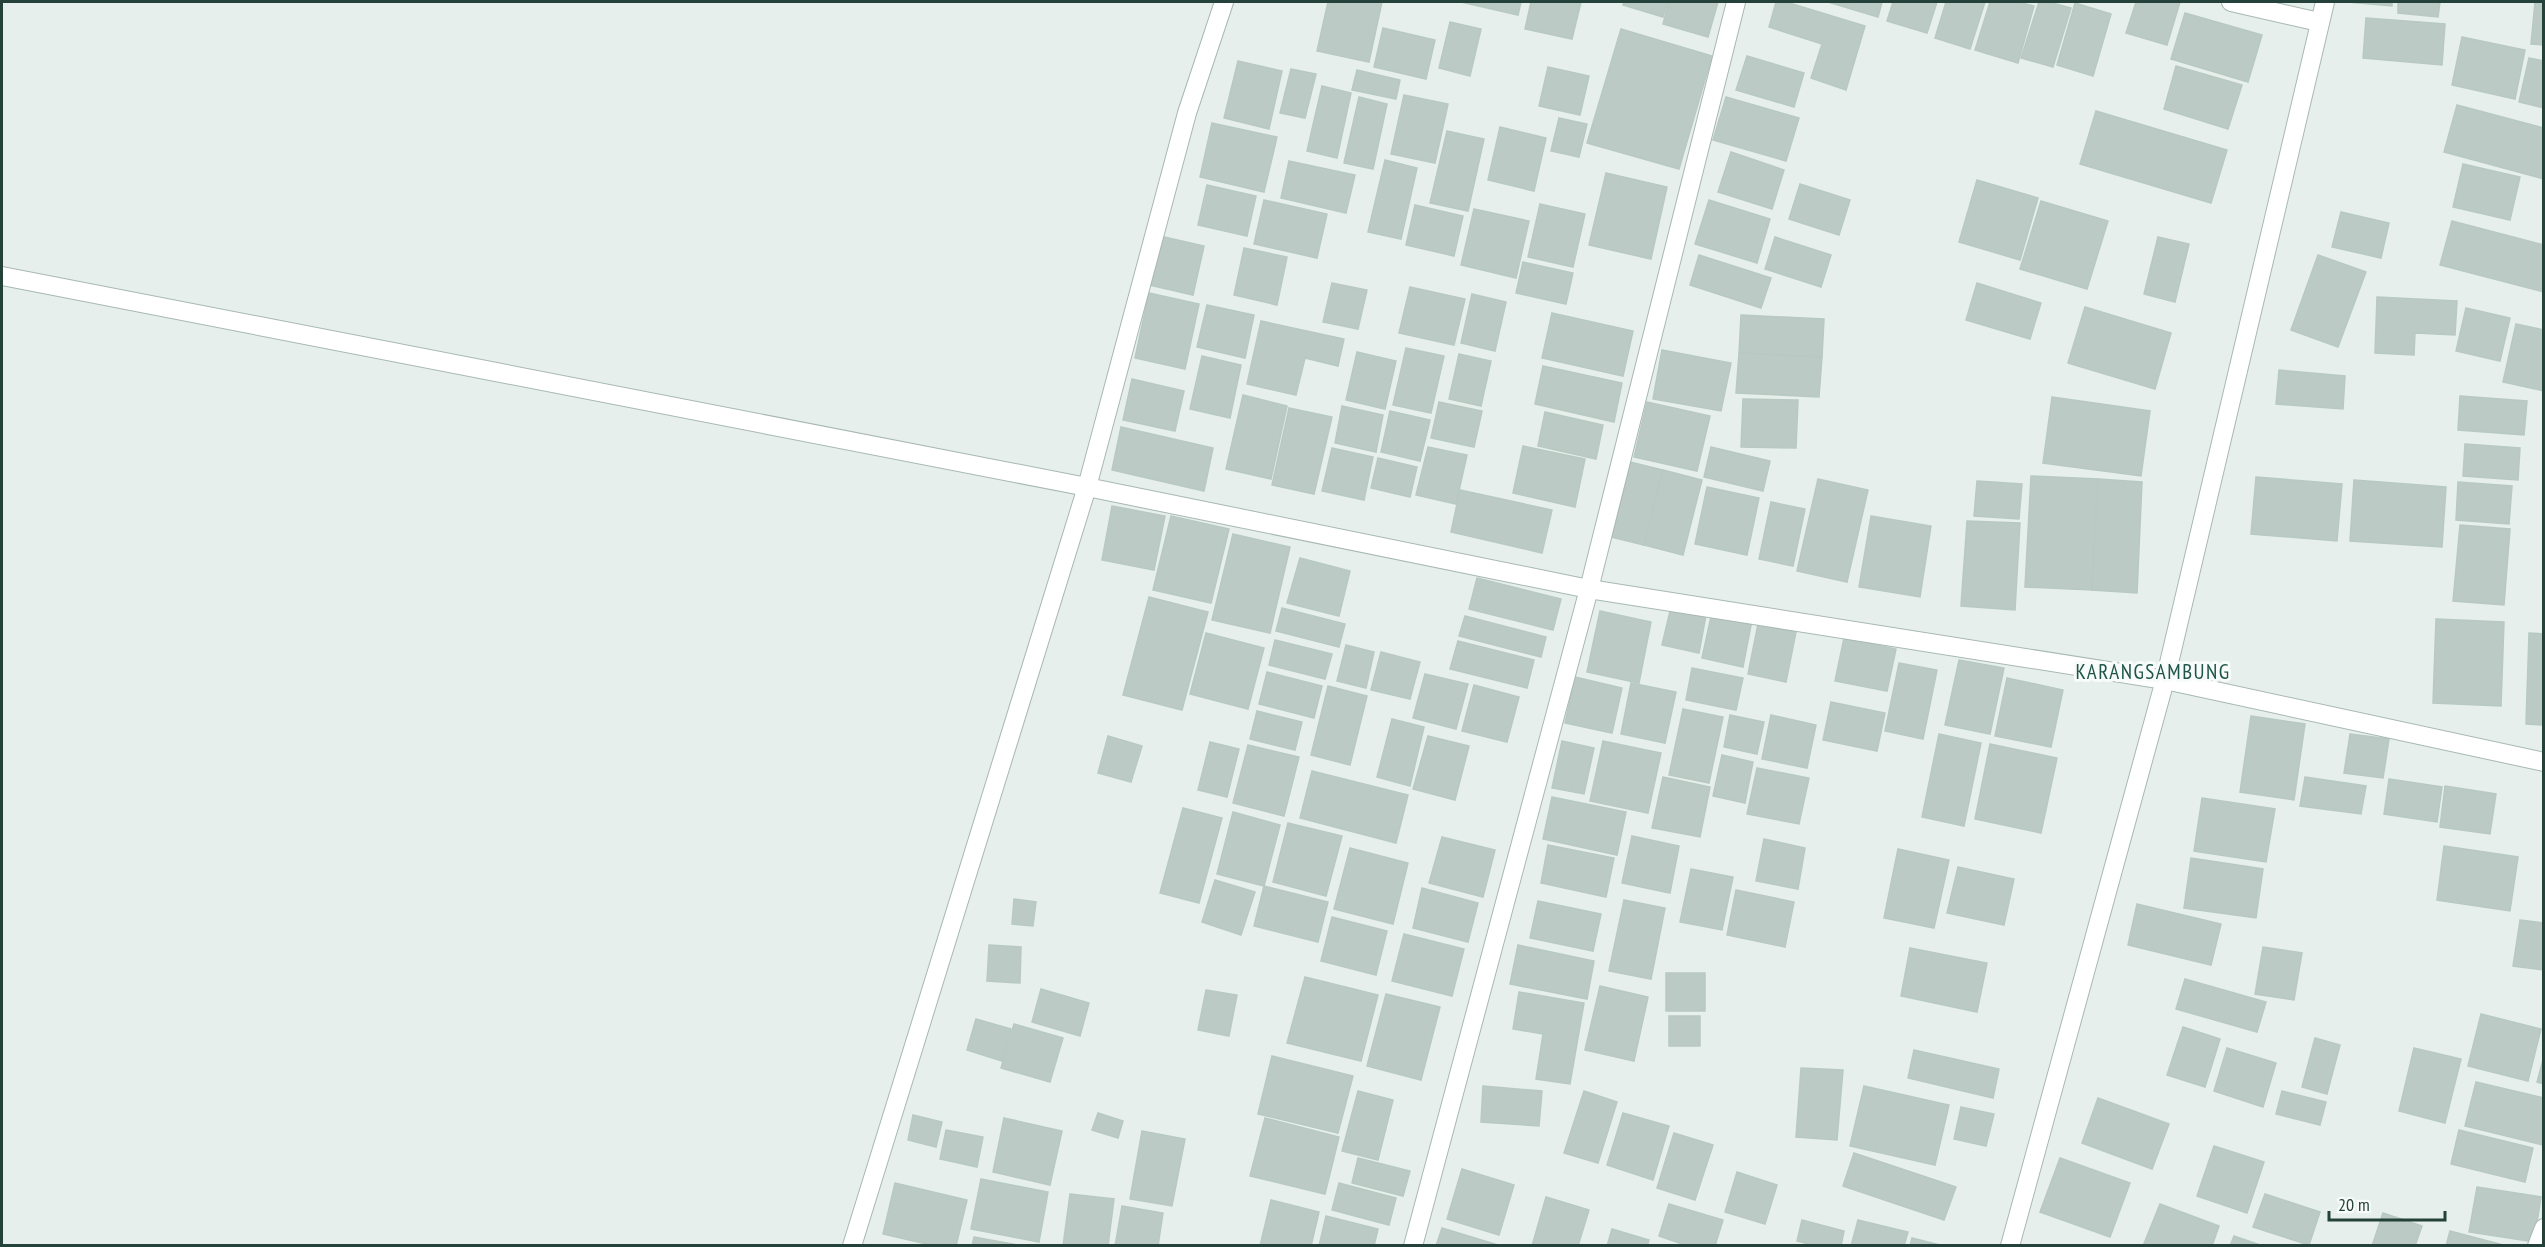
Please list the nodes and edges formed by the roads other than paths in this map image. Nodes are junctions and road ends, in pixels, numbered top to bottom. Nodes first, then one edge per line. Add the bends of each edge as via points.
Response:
1 (1224, 2) edge
2 (1736, 2) edge
3 (2231, 2) edge
4 (2325, 2) edge
5 (2319, 22) junction
6 (2, 276) edge
7 (1087, 487) junction
8 (1589, 589) junction
9 (2165, 680) junction
10 (2544, 762) edge
11 (2544, 1228) edge
12 (852, 1245) edge
13 (1413, 1245) edge
14 (2010, 1245) edge
15 (2537, 1245) edge

1 - 7 street via 1187,113
2 - 8 street
3 - 5 street
4 - 5 street
5 - 9 street
6 - 7 street
7 - 8 street
7 - 12 street
8 - 9 street
8 - 13 street
9 - 10 street
9 - 14 street
11 - 15 street

